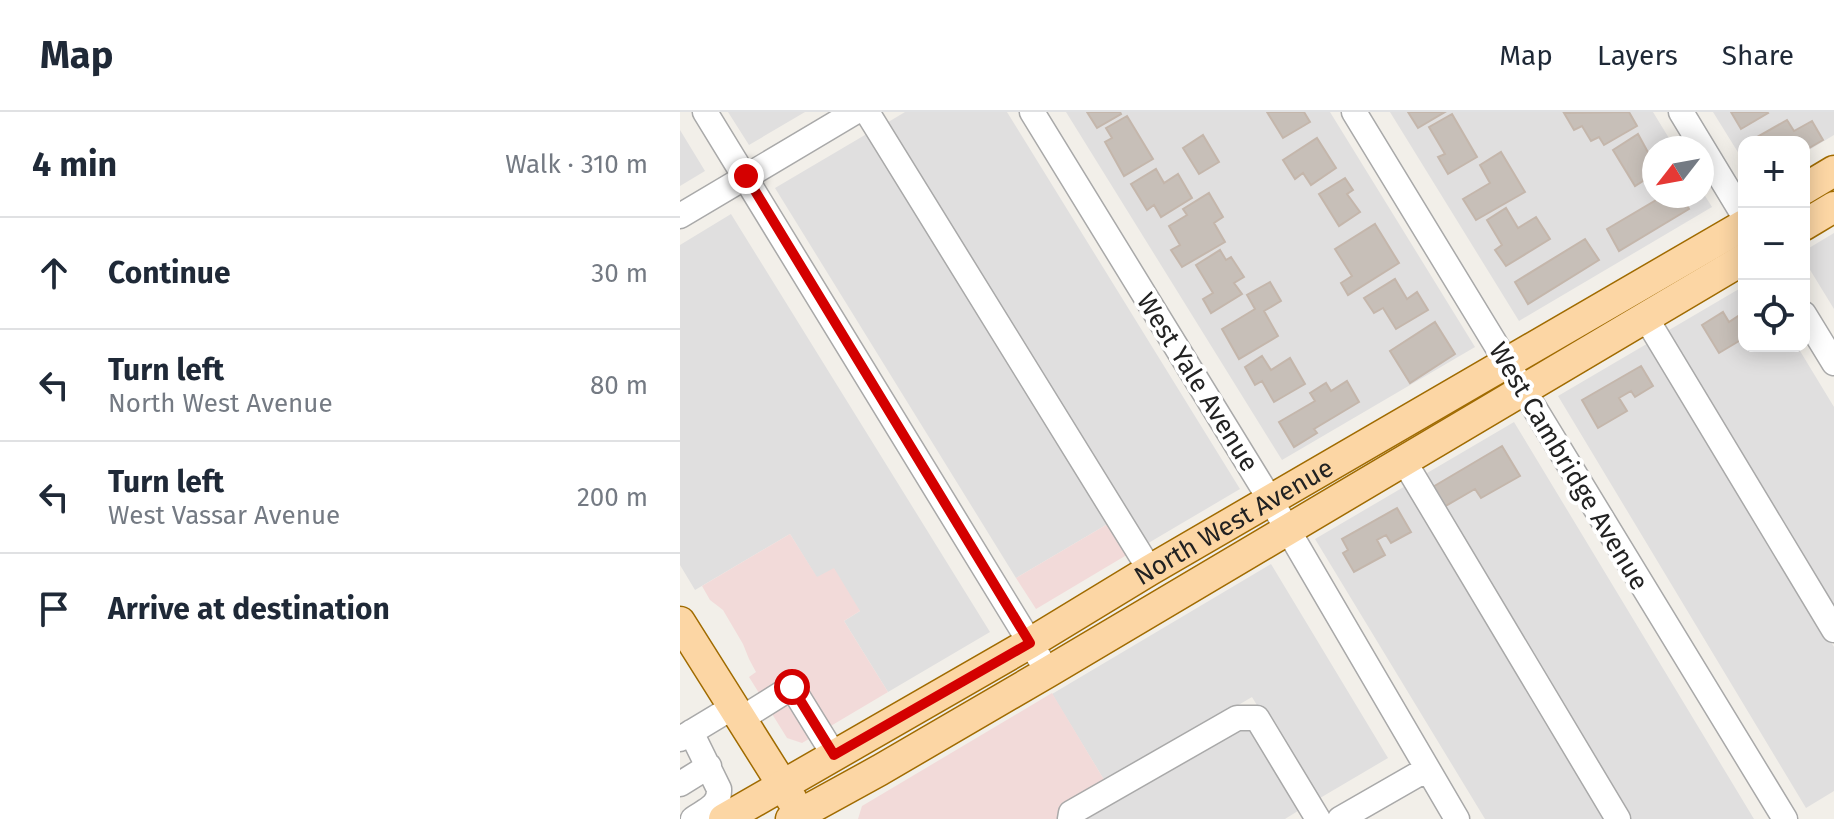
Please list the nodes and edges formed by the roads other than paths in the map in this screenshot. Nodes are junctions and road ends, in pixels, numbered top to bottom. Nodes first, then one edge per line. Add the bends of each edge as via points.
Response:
1 (705, 112) edge
2 (855, 112) edge
3 (867, 112) edge
4 (1032, 112) edge
5 (1354, 112) edge
6 (1681, 112) edge
7 (1834, 171) edge
8 (746, 176) junction
9 (1810, 185) edge
10 (1834, 207) edge
11 (1739, 208) edge
12 (680, 216) edge
13 (1810, 221) edge
14 (1738, 228) edge
15 (1738, 262) edge
16 (1646, 318) junction
17 (1810, 324) edge
18 (1507, 363) junction
19 (1834, 363) edge
20 (1524, 391) junction
21 (1404, 461) junction
22 (1271, 501) junction
23 (1288, 530) junction
24 (1150, 570) junction
25 (680, 622) edge
26 (1834, 630) edge
27 (1030, 643) junction
28 (1048, 672) junction
29 (737, 713) junction
30 (686, 736) edge
31 (834, 755) junction
32 (709, 766) junction
33 (1427, 769) junction
34 (680, 784) edge
35 (782, 785) junction
36 (798, 817) edge
37 (693, 819) edge
38 (724, 819) edge
39 (1070, 819) edge
40 (1318, 819) edge
41 (1340, 819) edge
42 (1457, 819) edge
43 (1618, 819) edge
44 (1785, 819) edge

1 - 8 street
2 - 8 street
3 - 24 street
4 - 22 street, West Yale Avenue
5 - 18 street, West Cambridge Avenue
6 - 11 street
7 - 9 main road
8 - 12 street
8 - 27 street
10 - 13 main road
14 - 18 main road, North West Avenue
15 - 16 main road, North West Avenue
16 - 20 main road, North West Avenue
16 - 26 street
17 - 19 street
18 - 20 street, West Cambridge Avenue
18 - 22 main road, North West Avenue
20 - 21 main road, North West Avenue
20 - 44 street, West Cambridge Avenue
21 - 23 main road, North West Avenue
21 - 43 street
22 - 23 street, West Yale Avenue
22 - 24 main road, North West Avenue
23 - 28 main road, North West Avenue
23 - 33 street, West Yale Avenue
24 - 27 main road, North West Avenue
25 - 29 main road
27 - 28 street
27 - 31 main road, North West Avenue
28 - 36 main road, North West Avenue
29 - 30 street
29 - 31 street via 792,687
29 - 35 main road
30 - 32 street
31 - 35 main road, North West Avenue
32 - 34 street
32 - 37 street via 720,798
33 - 41 street
33 - 42 street, West Yale Avenue
35 - 36 main road
35 - 38 main road, North West Avenue
39 - 40 street via 1071,813 1237,718 1257,718

